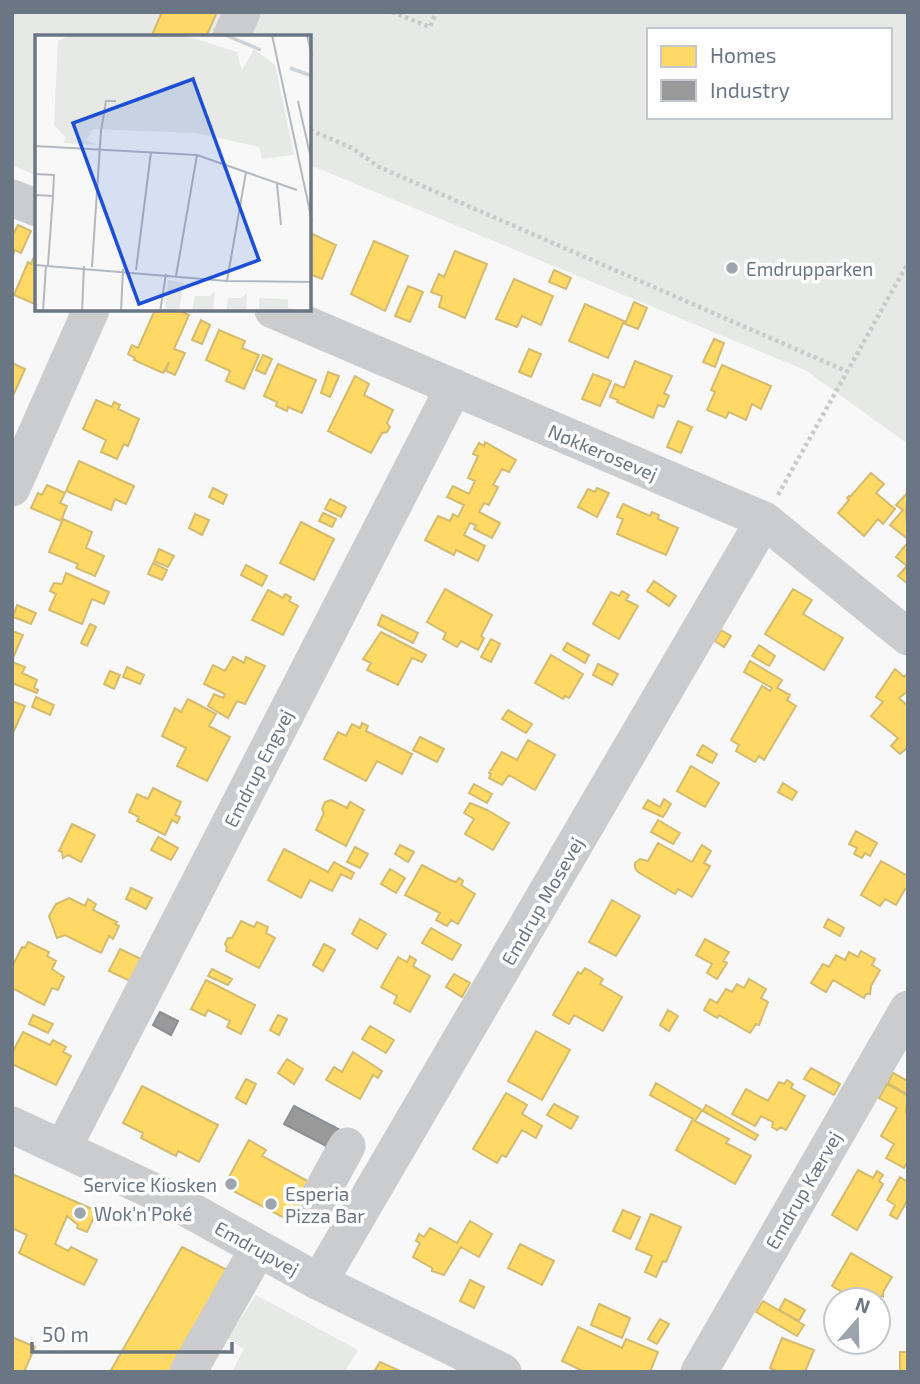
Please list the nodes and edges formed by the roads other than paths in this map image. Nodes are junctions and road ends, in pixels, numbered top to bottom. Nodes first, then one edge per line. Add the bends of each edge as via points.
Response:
1 (242, 12) edge
2 (232, 35) edge
3 (12, 198) edge
4 (35, 207) edge
5 (90, 312) edge
6 (278, 312) edge
7 (454, 387) junction
8 (12, 488) edge
9 (764, 520) junction
10 (908, 637) edge
11 (908, 1009) edge
12 (12, 1125) edge
13 (63, 1148) junction
14 (332, 1172) dead end
15 (370, 1195) junction
16 (258, 1250) junction
17 (319, 1282) junction
18 (188, 1372) edge
19 (503, 1372) edge
20 (699, 1372) edge

1 - 2 street
3 - 4 street
5 - 8 street
6 - 7 street, Nøkkerosevej
7 - 9 street, Nøkkerosevej
7 - 13 street, Emdrup Engvej
9 - 10 street, Nøkkerosevej
9 - 15 street, Emdrup Mosevej
11 - 20 street, Emdrup Kærvej
12 - 13 street, Emdrupvej
13 - 16 street, Emdrupvej via 168,1198
14 - 15 street
15 - 17 street, Emdrup Mosevej
16 - 17 street, Emdrupvej
16 - 18 street
17 - 19 street, Emdrupvej

